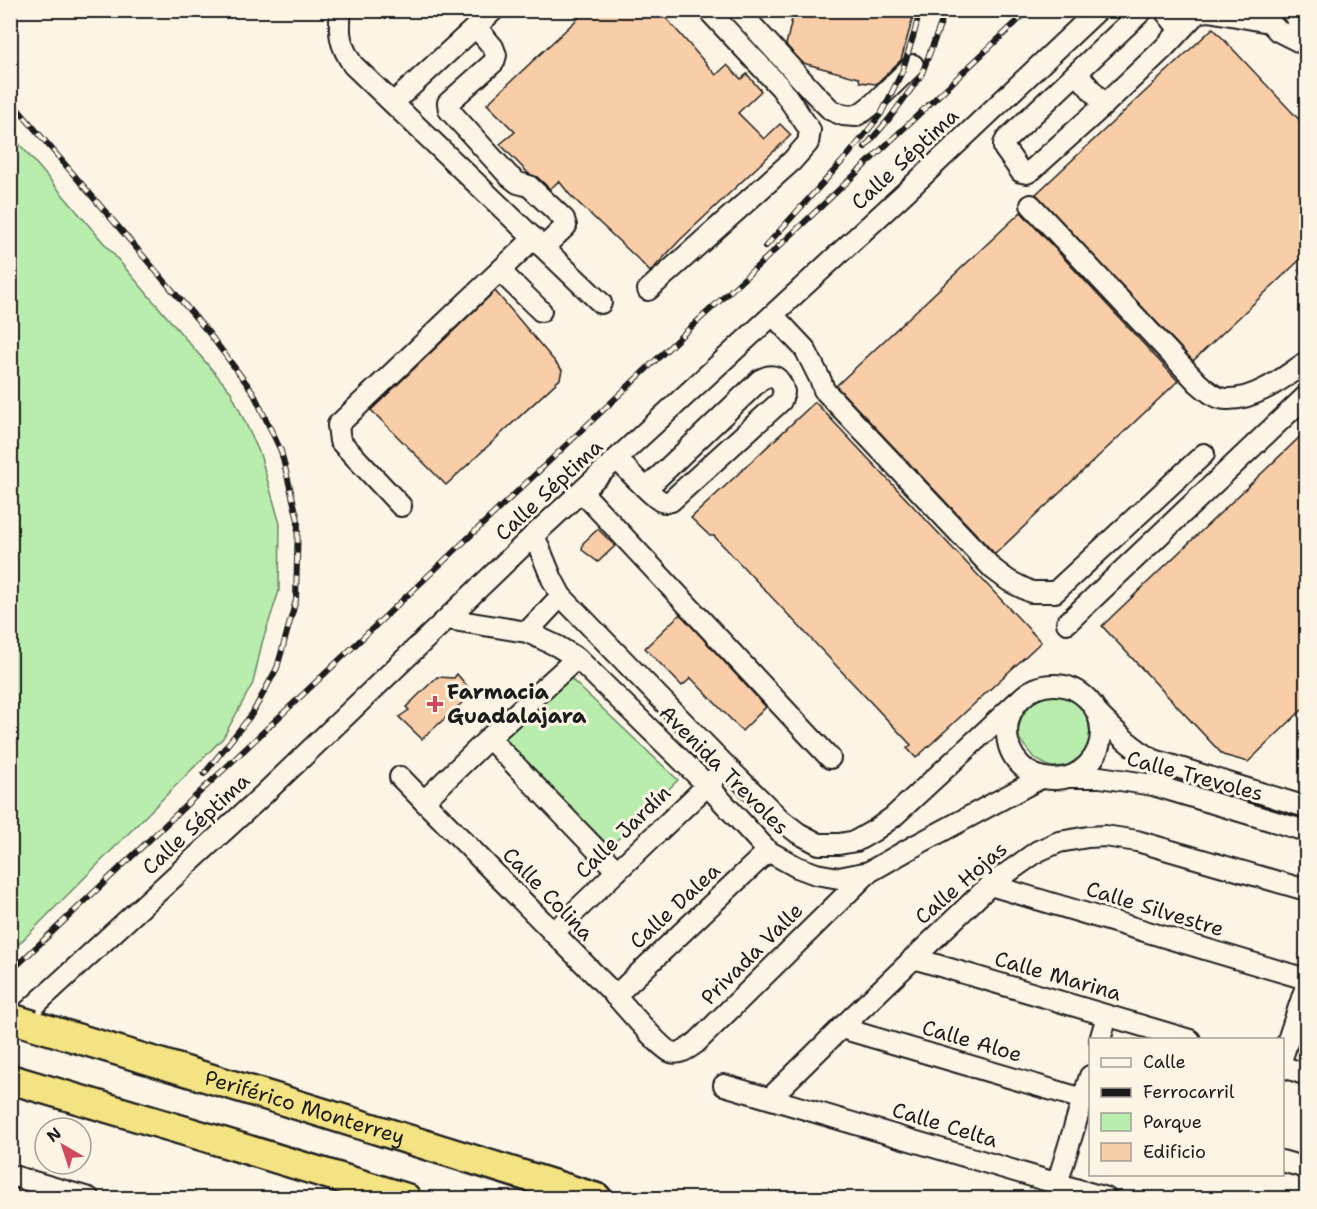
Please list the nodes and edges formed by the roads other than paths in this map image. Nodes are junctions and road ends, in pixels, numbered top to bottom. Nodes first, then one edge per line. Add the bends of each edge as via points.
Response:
1 (341, 10) edge
2 (494, 10) edge
3 (708, 10) edge
4 (738, 10) edge
5 (1098, 10) edge
6 (1143, 10) edge
7 (1164, 10) edge
8 (1290, 10) edge
9 (1264, 16) edge
10 (476, 27) junction
11 (1180, 30) junction
12 (1306, 44) edge
13 (913, 65) dead end
14 (1077, 73) junction
15 (393, 103) junction
16 (1104, 105) junction
17 (1031, 205) dead end
18 (539, 242) junction
19 (500, 271) junction
20 (648, 290) dead end
21 (601, 303) dead end
22 (542, 311) dead end
23 (772, 315) junction
24 (1306, 362) edge
25 (1306, 396) edge
26 (1204, 454) dead end
27 (617, 459) junction
28 (646, 488) junction
29 (582, 492) junction
30 (401, 506) dead end
31 (534, 535) junction
32 (561, 596) junction
33 (447, 619) junction
34 (1067, 623) dead end
35 (527, 632) junction
36 (577, 658) junction
37 (1017, 702) junction
38 (1098, 715) junction
39 (489, 738) junction
40 (830, 759) dead end
41 (727, 767) junction
42 (400, 777) dead end
43 (1069, 777) junction
44 (1041, 778) junction
45 (706, 785) junction
46 (424, 801) junction
47 (1306, 807) edge
48 (1306, 831) edge
49 (768, 851) junction
50 (616, 871) junction
51 (869, 872) junction
52 (990, 885) junction
53 (1306, 890) edge
54 (553, 933) junction
55 (913, 958) junction
56 (1306, 979) edge
57 (1306, 986) edge
58 (615, 996) junction
59 (1107, 1016) junction
60 (22, 1019) edge
61 (841, 1028) junction
62 (1101, 1038) edge
63 (1183, 1038) edge
64 (662, 1045) joint
65 (1284, 1052) edge
66 (1284, 1067) edge
67 (1306, 1075) edge
68 (10, 1079) edge
69 (1089, 1084) edge
70 (724, 1085) dead end
71 (770, 1098) junction
72 (1087, 1100) edge
73 (1284, 1162) edge
74 (1306, 1168) edge
75 (10, 1175) edge
76 (1058, 1184) junction
77 (89, 1198) edge
78 (406, 1198) edge
79 (597, 1198) edge
80 (1107, 1198) edge

1 - 15 street via 344,51
2 - 10 street
3 - 20 street via 781,88 810,130 808,143
4 - 13 street via 813,92 831,110 843,115 855,116 864,111
5 - 23 street, Calle Séptima
6 - 14 street
7 - 11 street
8 - 12 street
9 - 11 street via 1199,12
9 - 12 street via 1278,31
10 - 15 street
10 - 18 street via 493,47 494,62 448,103 449,110 509,176 529,186 564,219 566,226
11 - 16 street
14 - 16 street
14 - 16 street via 1004,144 1022,172 1032,170
15 - 18 street
17 - 24 street via 1212,394 1225,399 1244,398
18 - 19 street
18 - 21 street
19 - 22 street
19 - 30 street via 338,425 340,441
23 - 26 street via 805,350 824,390 993,569 1031,592 1055,592
23 - 27 street, Calle Séptima
25 - 34 street
27 - 28 street
27 - 29 street, Calle Séptima
28 - 28 street via 666,502 678,496 781,400 784,392 779,380 773,376 760,380
29 - 31 street, Calle Séptima
29 - 40 street
31 - 32 street, Avenida Trevoles
31 - 33 street, Calle Séptima
32 - 35 street
32 - 41 street, Avenida Trevoles
33 - 35 street, Avenida Trevoles
33 - 60 street, Calle Séptima
35 - 36 street, Avenida Trevoles
36 - 39 street
36 - 45 street, Avenida Trevoles
37 - 38 street via 1029,691 1061,685 1084,695
37 - 41 street, Avenida Trevoles via 893,817 856,841 819,844 798,833
37 - 44 street via 1007,724 1009,747 1021,767
38 - 43 street via 1102,734 1097,752 1086,767
38 - 47 street, Calle Trevoles via 1124,740 1154,760
39 - 46 street
39 - 50 street
41 - 45 street, Calle Jardín
42 - 46 street, Calle Colina
43 - 44 street
43 - 48 street, Calle Trevoles via 1153,785
44 - 51 street, Avenida Trevoles
45 - 49 street, Avenida Trevoles
45 - 50 street, Calle Jardín
46 - 54 street, Calle Colina
49 - 51 street, Avenida Trevoles via 816,874 839,878
49 - 58 street, Calle Dalea
50 - 54 street, Calle Jardín
51 - 64 street, Privada Valle via 696,1043 679,1052 671,1052
52 - 53 street, Calle Hojas via 1038,851 1074,839 1105,836 1167,849
52 - 55 street, Calle Hojas
52 - 56 street, Calle Silvestre
54 - 58 street, Calle Colina
55 - 59 street, Calle Marina
55 - 61 street, Calle Hojas
57 - 65 street
58 - 64 street, Calle Colina
59 - 62 street
59 - 63 street, Calle Marina
60 - 79 highway, Periférico Monterrey
61 - 71 street, Calle Hojas
61 - 72 street, Calle Aloe
66 - 67 street
68 - 78 highway
69 - 72 street
70 - 71 street, Calle Celta
71 - 76 street, Calle Celta
72 - 76 street
73 - 74 street
75 - 77 street
76 - 80 street, Calle Celta

